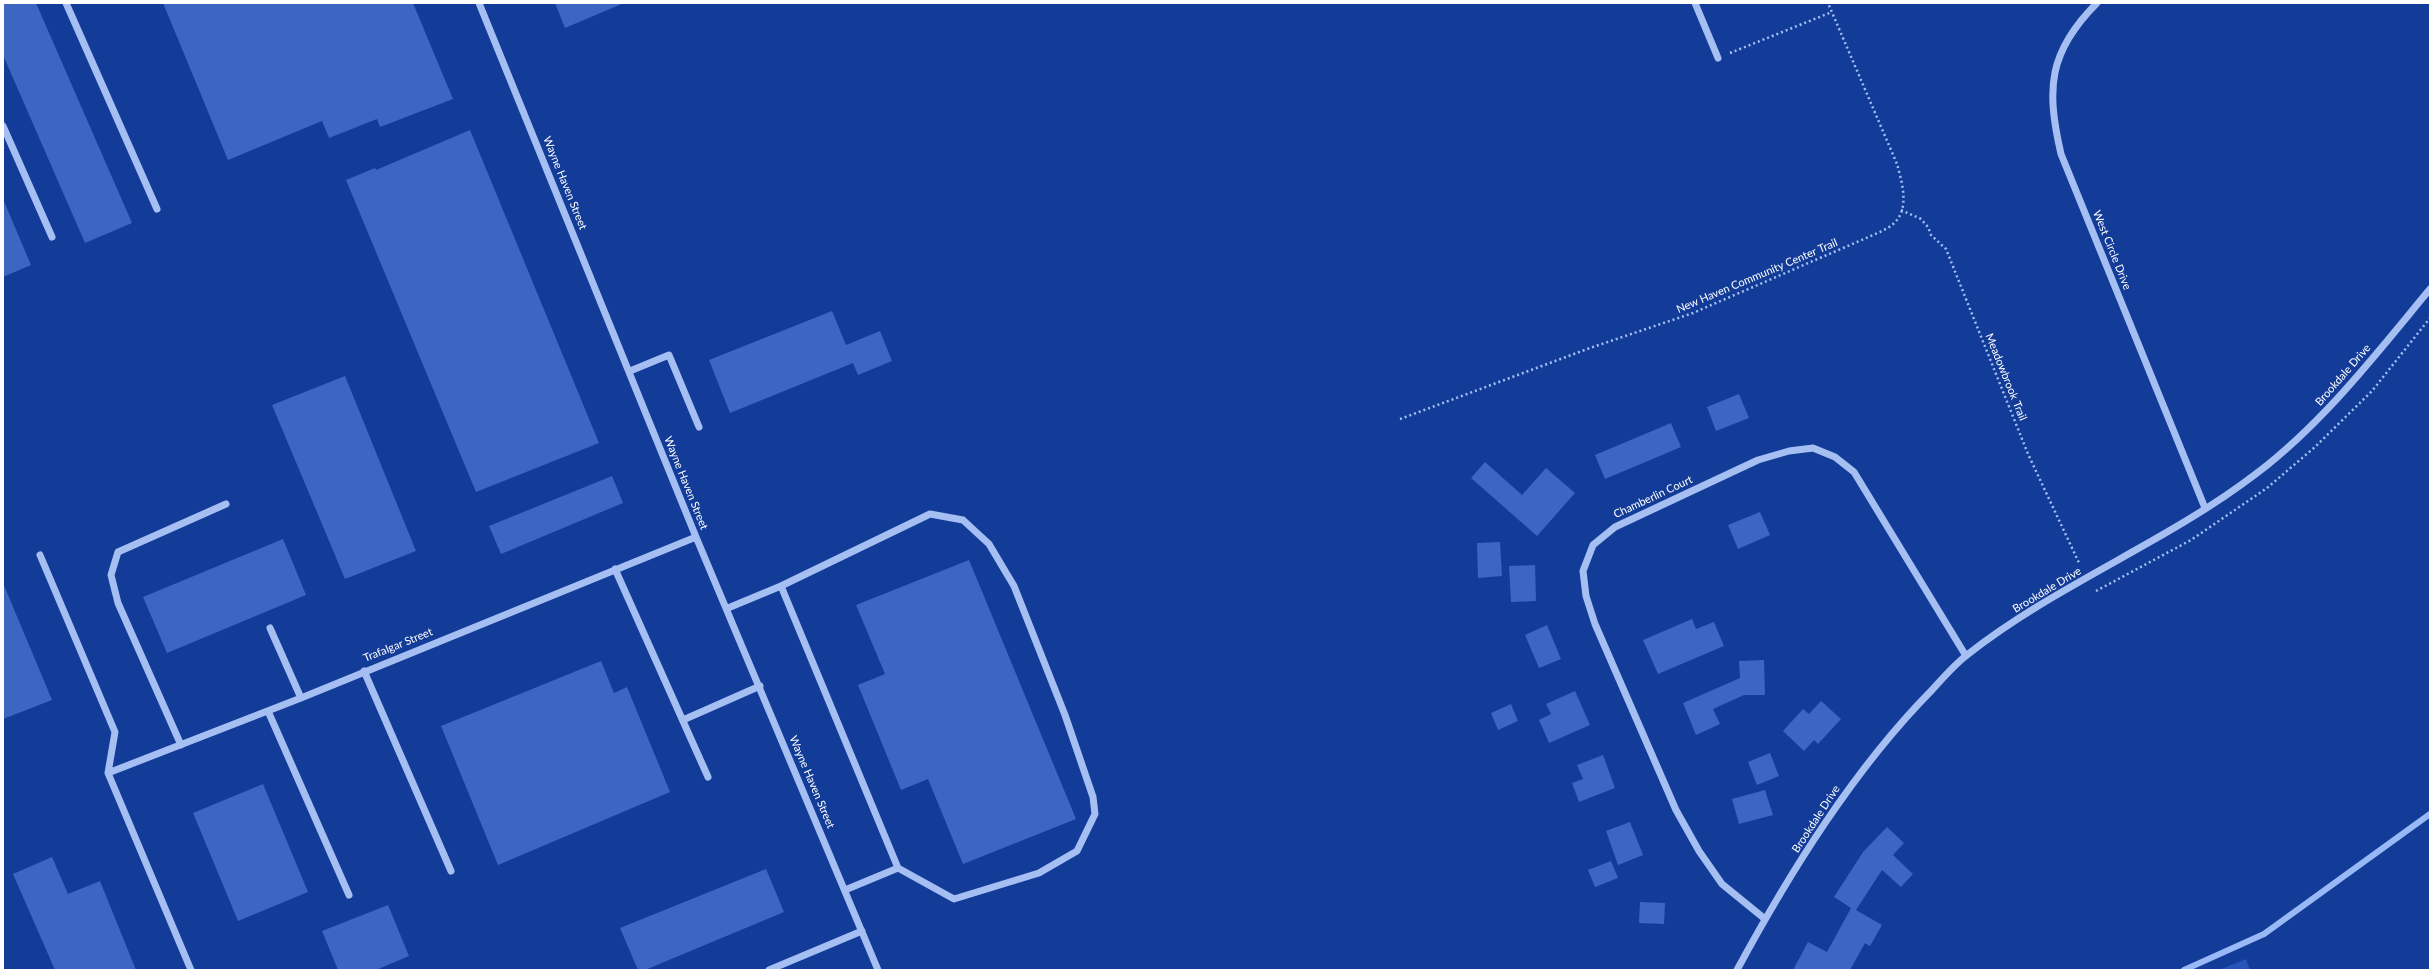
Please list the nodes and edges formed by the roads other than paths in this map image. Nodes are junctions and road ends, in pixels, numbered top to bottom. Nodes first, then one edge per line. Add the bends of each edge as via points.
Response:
1 (66, 3) edge
2 (479, 3) edge
3 (1695, 3) edge
4 (2097, 3) edge
5 (1718, 58) road end
6 (3, 126) edge
7 (157, 209) dead end
8 (52, 237) dead end
9 (2430, 289) edge
10 (630, 371) junction
11 (699, 427) dead end
12 (226, 504) dead end
13 (2205, 508) junction
14 (696, 538) junction
15 (40, 555) dead end
16 (615, 569) junction
17 (781, 586) junction
18 (728, 608) junction
19 (270, 628) dead end
20 (1966, 656) junction
21 (364, 671) junction
22 (760, 686) junction
23 (301, 698) junction
24 (268, 711) junction
25 (683, 720) junction
26 (181, 745) junction
27 (108, 773) junction
28 (708, 777) dead end
29 (898, 868) junction
30 (451, 871) dead end
31 (845, 890) junction
32 (349, 895) dead end
33 (1765, 918) junction
34 (862, 931) junction
35 (191, 970) edge
36 (768, 970) edge
37 (878, 970) edge
38 (1737, 970) edge

1 - 7 street
2 - 10 street, Wayne Haven Street
3 - 5 street
4 - 13 street, West Circle Drive via 2067,37 2062,49 2051,91 2054,122 2061,154
6 - 8 street
9 - 13 street, Brookdale Drive via 2333,405 2258,473
10 - 11 street via 669,355
10 - 14 street, Wayne Haven Street
12 - 26 street via 118,552 111,575 118,602
13 - 20 street, Brookdale Drive via 2037,606
14 - 16 street, Trafalgar Street
14 - 18 street, Wayne Haven Street
15 - 27 street via 115,732
16 - 21 street, Trafalgar Street
16 - 25 street
17 - 18 street
17 - 29 street
17 - 29 street via 930,514 963,520 989,544 1014,586 1065,715 1093,796 1095,814 1076,852 1040,873 954,899
18 - 22 street, Wayne Haven Street
19 - 23 street
20 - 33 street, Brookdale Drive via 1905,717 1859,774
20 - 33 street, Chamberlin Court via 1854,472 1835,457 1813,448 1789,451 1758,460 1615,527 1593,545 1583,571 1586,596 1595,624 1676,810 1722,884
21 - 23 street, Trafalgar Street
21 - 30 street
22 - 25 street
22 - 31 street, Wayne Haven Street
23 - 24 street, Trafalgar Street
24 - 26 street, Trafalgar Street
24 - 32 street
25 - 28 street
26 - 27 street, Trafalgar Street
27 - 35 street
29 - 31 street
31 - 34 street, Wayne Haven Street
33 - 38 street, Brookdale Drive
34 - 36 street
34 - 37 street, Wayne Haven Street

